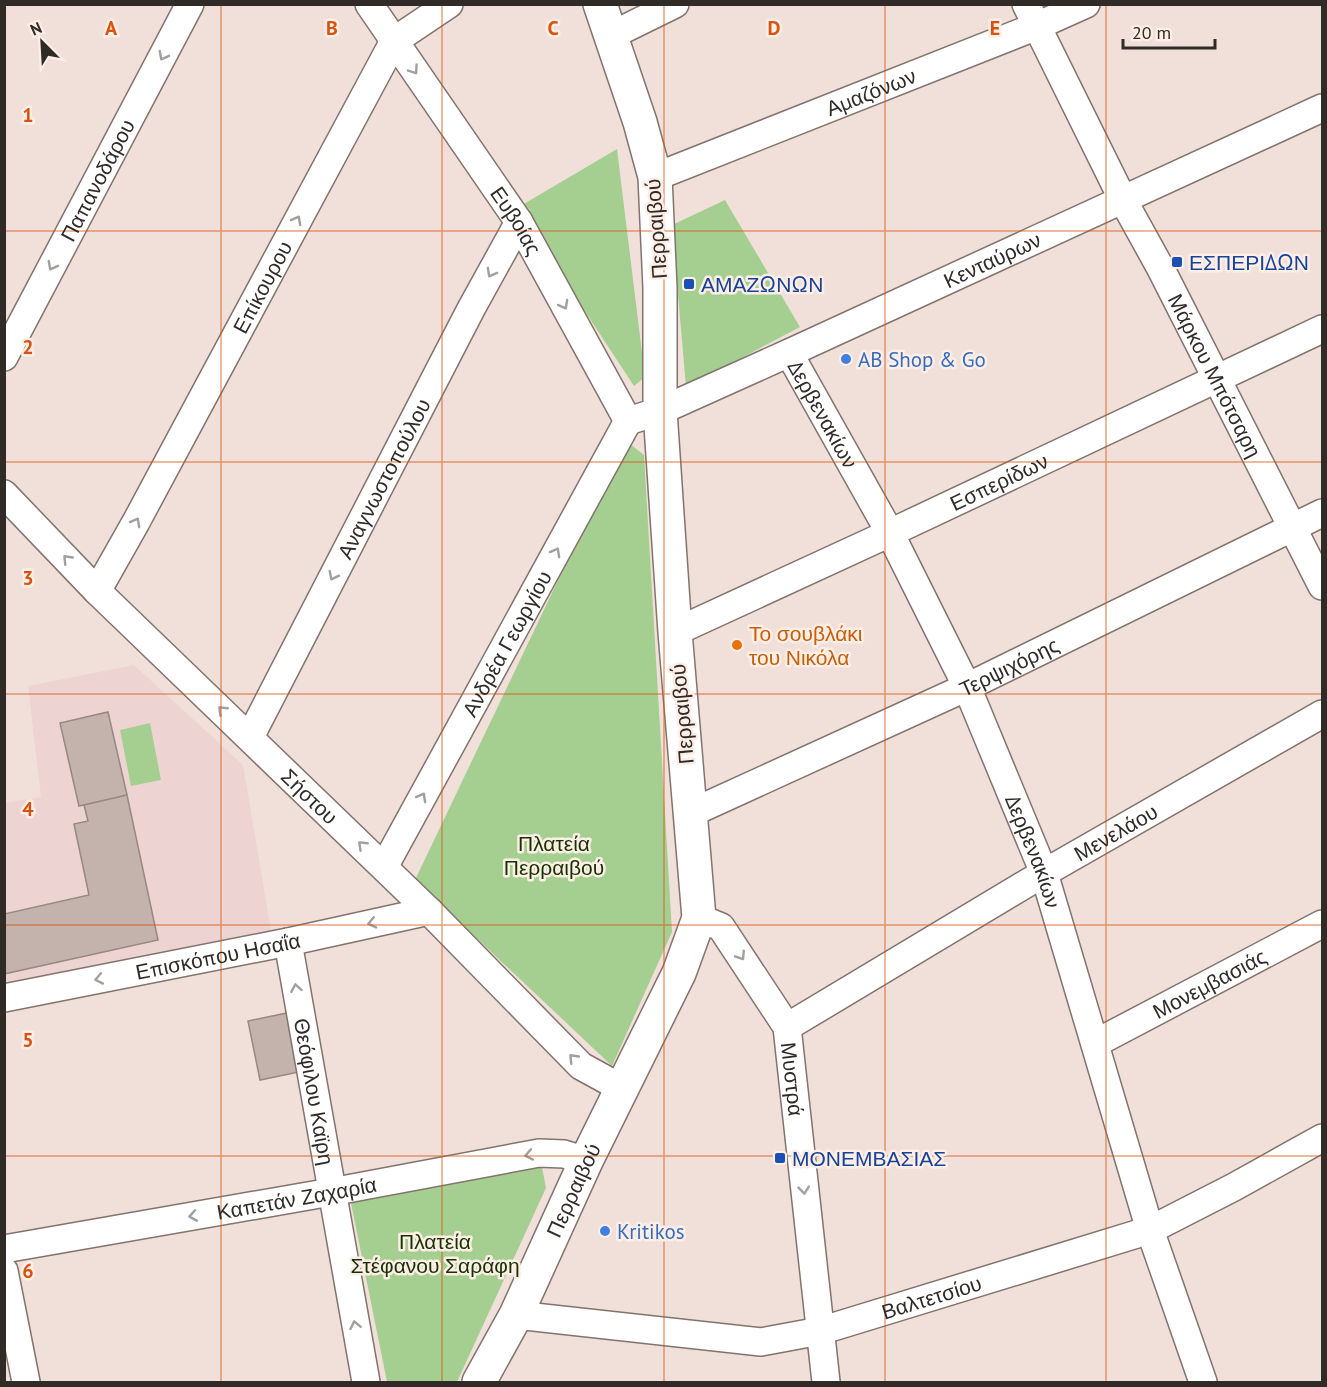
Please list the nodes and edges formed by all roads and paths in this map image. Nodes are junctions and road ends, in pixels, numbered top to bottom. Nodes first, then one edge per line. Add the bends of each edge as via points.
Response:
1 (190, 4) edge
2 (369, 4) edge
3 (449, 4) edge
4 (600, 4) edge
5 (675, 4) edge
6 (1086, 4) edge
7 (1031, 15) edge
8 (610, 36) junction
9 (394, 41) junction
10 (1323, 108) edge
11 (655, 177) junction
12 (1123, 201) junction
13 (519, 222) junction
14 (1323, 329) edge
15 (789, 354) junction
16 (4, 357) edge
17 (1217, 378) junction
18 (660, 411) junction
19 (628, 421) junction
20 (4, 494) edge
21 (1323, 513) edge
22 (1292, 527) junction
23 (890, 533) junction
24 (1323, 586) edge
25 (97, 591) junction
26 (675, 632) junction
27 (967, 687) junction
28 (1323, 714) edge
29 (250, 737) junction
30 (691, 813) junction
31 (384, 867) junction
32 (1044, 873) junction
33 (429, 911) junction
34 (699, 918) junction
35 (1323, 924) edge
36 (288, 942) junction
37 (4, 998) edge
38 (787, 1027) junction
39 (1096, 1043) junction
40 (622, 1089) junction
41 (1323, 1138) edge
42 (586, 1161) junction
43 (331, 1192) junction
44 (1150, 1230) junction
45 (4, 1249) edge
46 (4, 1271) edge
47 (516, 1314) junction
48 (820, 1331) junction
49 (26, 1383) edge
50 (366, 1383) edge
51 (480, 1383) edge
52 (826, 1383) edge
53 (1203, 1383) edge

1 -> 16 street, Παπανοδάρου
2 - 9 street, Ευβοίας
3 - 9 street, Επίκουρου
4 - 8 street, Περραιβού
5 - 8 street
6 - 7 street, Αμαζόνων
7 - 11 street, Αμαζόνων
7 - 12 street, Μάρκου Μπότσαρη
8 - 11 street, Περραιβού
9 -> 13 street, Ευβοίας
25 -> 9 street, Επίκουρου
10 - 12 street, Κενταύρων
11 - 18 street, Περραιβού
12 - 15 street, Κενταύρων
12 - 17 street, Μάρκου Μπότσαρη
13 -> 19 street, Ευβοίας
13 -> 29 street, Αναγνωστοπούλου
14 - 17 street, Εσπερίδων
15 - 18 street, Κενταύρων
15 - 23 street, Δερβενακίων
17 - 22 street, Μάρκου Μπότσαρη
17 - 23 street, Εσπερίδων
18 - 19 street
18 - 26 street, Περραιβού
31 -> 19 street, Ανδρέα Γεωργίου
25 -> 20 street, Σήστου
21 - 22 street, Τερψιχόρης
22 - 24 street, Μάρκου Μπότσαρη
22 - 27 street, Τερψιχόρης
23 - 26 street, Εσπερίδων
23 - 27 street, Δερβενακίων
29 -> 25 street, Σήστου
26 - 30 street, Περραιβού
27 - 30 street, Τερψιχόρης
27 - 32 street, Δερβενακίων
28 - 32 street, Μενελάου
31 -> 29 street, Σήστου
30 - 34 street, Περραιβού
31 - 33 street, Σήστου
32 - 38 street, Μενελάου
32 - 39 street, Δερβενακίων
33 -> 36 street, Επισκόπου Ησαΐα
40 -> 33 street, Σήστου via 581,1066
34 -> 38 street, Μυστρά via 721,927
34 - 40 street, Περραιβού via 679,973
35 - 39 street, Μονεμβασιάς
36 -> 37 street, Επισκόπου Ησαΐα
43 -> 36 street, Θεόφιλου Καϊρη
38 -> 48 street, Μυστρά
39 - 44 street, Δερβενακίων
40 - 42 street, Περραιβού
41 - 44 street, Βαλτετσίου
42 -> 43 street, Καπετάν Ζαχαρία via 564,1154 539,1153
42 - 47 street, Περραιβού
43 -> 45 street, Καπετάν Ζαχαρία
50 -> 43 street, Θεόφιλου Καϊρη
44 - 48 street, Βαλτετσίου
44 - 53 street, Δερβενακίων
46 - 49 street
47 - 48 street, Βαλτετσίου via 761,1342
47 - 51 street, Περραιβού
48 - 52 street, Μυστρά

